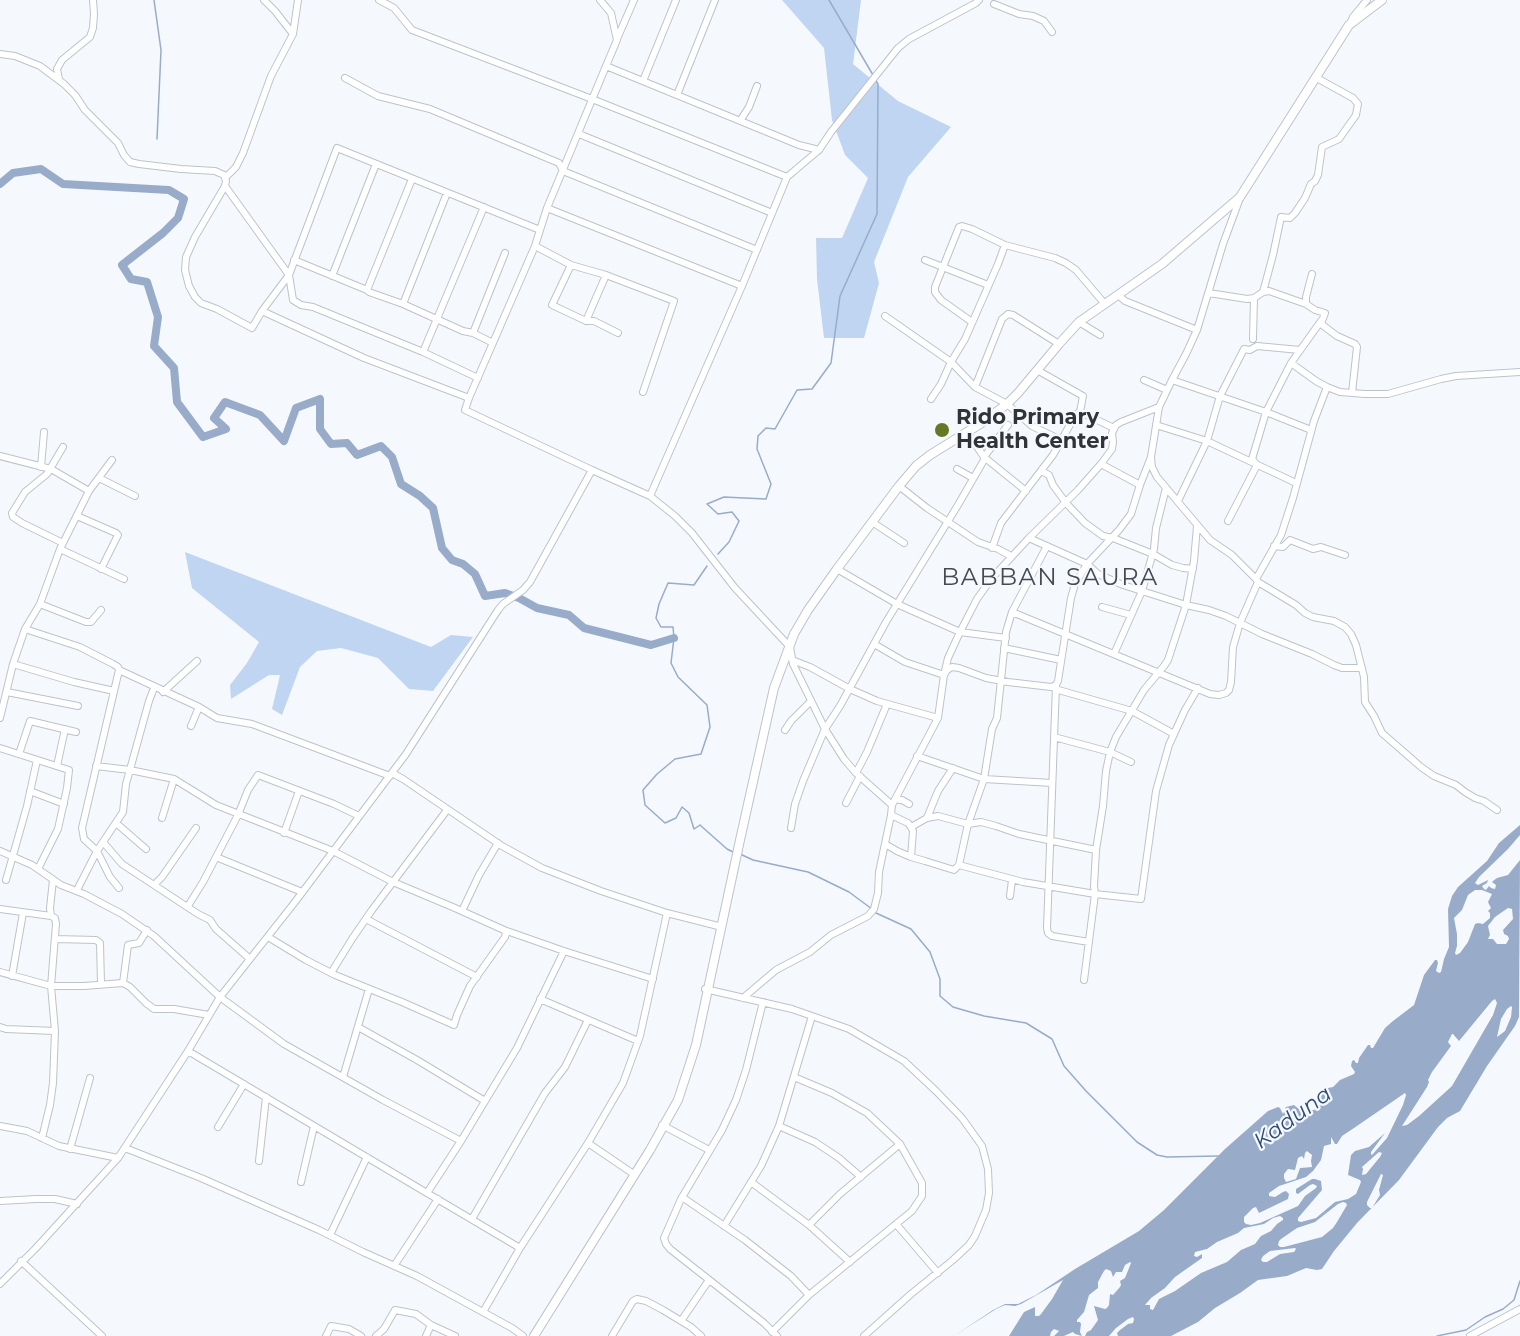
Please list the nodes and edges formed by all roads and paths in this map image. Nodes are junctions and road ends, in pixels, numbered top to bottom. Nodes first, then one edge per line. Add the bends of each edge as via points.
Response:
1 (93, 0) edge
2 (264, 0) edge
3 (298, 0) edge
4 (379, 0) edge
5 (600, 0) edge
6 (634, 0) edge
7 (676, 0) edge
8 (715, 0) edge
9 (979, 0) edge
10 (1367, 0) edge
11 (1382, 0) edge
12 (994, 4) dead end
13 (1349, 25) junction
14 (1052, 32) dead end
15 (293, 34) junction
16 (617, 40) junction
17 (0, 54) edge
18 (606, 66) junction
19 (345, 78) dead end
20 (1315, 78) junction
21 (59, 80) junction
22 (643, 81) junction
23 (757, 86) dead end
24 (677, 95) junction
25 (592, 99) junction
26 (741, 121) junction
27 (579, 134) junction
28 (819, 150) junction
29 (376, 164) junction
30 (563, 171) junction
31 (226, 177) junction
32 (787, 177) junction
33 (412, 179) junction
34 (225, 186) junction
35 (447, 193) junction
36 (1240, 197) junction
37 (484, 207) junction
38 (548, 208) junction
39 (772, 213) junction
40 (540, 230) junction
41 (1005, 245) junction
42 (535, 246) junction
43 (757, 250) junction
44 (506, 253) dead end
45 (294, 260) junction
46 (925, 260) dead end
47 (572, 265) junction
48 (942, 268) junction
49 (1312, 274) dead end
50 (289, 275) junction
51 (606, 275) junction
52 (332, 276) junction
53 (988, 285) junction
54 (741, 286) junction
55 (367, 290) junction
56 (1263, 292) junction
57 (1209, 293) junction
58 (1118, 295) junction
59 (1254, 298) junction
60 (1104, 303) junction
61 (403, 304) junction
62 (1306, 304) junction
63 (262, 311) junction
64 (1325, 314) junction
65 (885, 316) dead end
66 (437, 320) junction
67 (586, 321) junction
68 (972, 322) junction
69 (1079, 322) junction
70 (1197, 330) junction
71 (472, 333) junction
72 (618, 333) dead end
73 (1100, 335) dead end
74 (1253, 339) dead end
75 (493, 343) junction
76 (1059, 344) junction
77 (1300, 350) junction
78 (423, 352) junction
79 (951, 362) junction
80 (1291, 363) junction
81 (1037, 370) junction
82 (1520, 372) edge
83 (478, 378) junction
84 (1144, 380) dead end
85 (1172, 380) junction
86 (975, 387) junction
87 (1327, 387) junction
88 (1167, 390) junction
89 (643, 392) dead end
90 (1352, 393) junction
91 (1220, 396) junction
92 (469, 398) junction
93 (931, 399) dead end
94 (1007, 404) junction
95 (1159, 407) junction
96 (1080, 412) junction
97 (1266, 412) junction
98 (1008, 425) dead end
99 (1156, 426) junction
100 (1114, 428) junction
101 (1311, 430) junction
102 (45, 432) dead end
103 (967, 432) junction
104 (1061, 440) junction
105 (1207, 441) junction
106 (63, 447) dead end
107 (0, 456) edge
108 (984, 457) junction
109 (112, 460) dead end
110 (1101, 464) junction
111 (1257, 465) junction
112 (41, 467) junction
113 (1150, 467) junction
114 (51, 469) junction
115 (957, 469) dead end
116 (592, 470) junction
117 (1041, 471) junction
118 (99, 478) junction
119 (973, 478) junction
120 (1296, 483) junction
121 (1140, 485) junction
122 (899, 486) junction
123 (1166, 488) junction
124 (89, 491) junction
125 (1026, 491) junction
126 (135, 496) dead end
127 (650, 496) junction
128 (1178, 501) junction
129 (1066, 503) junction
130 (77, 516) junction
131 (1228, 520) dead end
132 (872, 522) junction
133 (947, 522) junction
134 (1197, 525) junction
135 (1029, 537) junction
136 (1113, 538) junction
137 (904, 543) dead end
138 (62, 546) junction
139 (1047, 546) junction
140 (1274, 546) junction
141 (992, 548) junction
142 (1153, 554) junction
143 (1345, 555) dead end
144 (1011, 556) junction
145 (1087, 564) junction
146 (101, 568) junction
147 (837, 569) junction
148 (1193, 569) junction
149 (124, 579) dead end
150 (1257, 581) junction
151 (1142, 591) junction
152 (897, 603) junction
153 (39, 604) junction
154 (1186, 605) junction
155 (1102, 607) dead end
156 (101, 610) dead end
157 (1012, 612) junction
158 (1131, 615) junction
159 (1240, 623) junction
160 (25, 629) junction
161 (960, 632) junction
162 (1065, 633) junction
163 (1006, 638) junction
164 (874, 644) junction
165 (790, 647) junction
166 (1004, 648) junction
167 (1114, 654) junction
168 (792, 660) junction
169 (1061, 660) junction
170 (196, 661) dead end
171 (13, 664) junction
172 (1362, 668) junction
173 (119, 670) junction
174 (1159, 672) junction
175 (944, 675) junction
176 (1000, 681) junction
177 (1055, 687) junction
178 (154, 688) junction
179 (1198, 688) junction
180 (850, 689) junction
181 (114, 691) junction
182 (7, 692) junction
183 (163, 692) junction
184 (811, 701) junction
185 (886, 705) junction
186 (78, 706) dead end
187 (199, 707) junction
188 (1132, 711) junction
189 (938, 717) junction
190 (0, 718) edge
191 (190, 726) dead end
192 (65, 729) junction
193 (825, 729) junction
194 (785, 730) dead end
195 (76, 732) dead end
196 (1174, 734) junction
197 (1054, 737) junction
198 (0, 748) edge
199 (1110, 752) junction
200 (19, 754) junction
201 (917, 756) junction
202 (37, 760) junction
203 (1131, 762) dead end
204 (57, 766) junction
205 (96, 766) junction
206 (953, 768) junction
207 (130, 770) junction
208 (391, 774) junction
209 (858, 774) junction
210 (174, 779) junction
211 (984, 779) junction
212 (1052, 783) junction
213 (300, 790) junction
214 (30, 791) junction
215 (897, 797) junction
216 (846, 803) dead end
217 (64, 804) junction
218 (909, 804) dead end
219 (892, 805) junction
220 (447, 810) junction
221 (1497, 810) dead end
222 (238, 815) junction
223 (891, 815) junction
224 (360, 816) junction
225 (162, 818) dead end
226 (927, 818) junction
227 (116, 823) junction
228 (968, 824) junction
229 (911, 826) junction
230 (196, 828) dead end
231 (791, 828) dead end
232 (284, 833) junction
233 (1050, 840) junction
234 (103, 842) junction
235 (498, 843) junction
236 (885, 844) junction
237 (146, 849) dead end
238 (1096, 850) junction
239 (0, 851) edge
240 (97, 851) junction
241 (333, 851) junction
242 (12, 856) junction
243 (216, 857) junction
244 (911, 857) junction
245 (959, 865) junction
246 (38, 869) junction
247 (6, 880) dead end
248 (52, 880) junction
249 (1012, 880) junction
250 (393, 882) junction
251 (154, 885) junction
252 (1048, 887) junction
253 (119, 888) dead end
254 (77, 890) junction
255 (302, 892) junction
256 (1095, 894) junction
257 (1010, 896) dead end
258 (188, 906) junction
259 (0, 909) edge
260 (462, 911) junction
261 (23, 913) junction
262 (667, 913) junction
263 (51, 916) junction
264 (366, 919) junction
265 (720, 926) junction
266 (147, 930) junction
267 (504, 930) junction
268 (268, 937) junction
269 (55, 939) junction
270 (1089, 942) junction
271 (564, 951) junction
272 (250, 959) junction
273 (0, 972) edge
274 (331, 973) junction
275 (12, 976) junction
276 (477, 977) junction
277 (653, 979) junction
278 (1084, 980) dead end
279 (123, 982) junction
280 (102, 984) junction
281 (51, 986) junction
282 (369, 989) junction
283 (706, 989) junction
284 (220, 997) junction
285 (743, 998) junction
286 (540, 999) junction
287 (763, 1002) junction
288 (209, 1016) junction
289 (812, 1016) junction
290 (588, 1020) junction
291 (0, 1027) edge
292 (358, 1027) junction
293 (56, 1031) junction
294 (638, 1041) junction
295 (188, 1051) junction
296 (343, 1077) junction
297 (794, 1077) junction
298 (90, 1078) dead end
299 (244, 1084) junction
300 (266, 1097) junction
301 (485, 1101) junction
302 (662, 1125) junction
303 (0, 1126) edge
304 (314, 1126) junction
305 (779, 1126) junction
306 (218, 1127) dead end
307 (42, 1138) junction
308 (461, 1141) junction
309 (588, 1143) junction
310 (900, 1144) junction
311 (125, 1148) junction
312 (70, 1149) junction
313 (709, 1150) junction
314 (367, 1157) junction
315 (118, 1158) junction
316 (259, 1161) dead end
317 (634, 1174) junction
318 (861, 1176) junction
319 (301, 1182) dead end
320 (751, 1182) junction
321 (427, 1193) junction
322 (682, 1197) junction
323 (438, 1199) junction
324 (0, 1201) edge
325 (76, 1204) junction
326 (472, 1219) junction
327 (896, 1224) junction
328 (809, 1225) junction
329 (724, 1226) junction
330 (330, 1235) junction
331 (520, 1248) junction
332 (21, 1261) junction
333 (850, 1262) junction
334 (394, 1266) junction
335 (938, 1273) junction
336 (709, 1280) junction
337 (0, 1284) edge
338 (809, 1295) junction
339 (1520, 1310) edge
340 (483, 1312) junction
341 (681, 1321) junction
342 (431, 1325) junction
343 (775, 1334) edge
344 (102, 1336) edge
345 (326, 1336) edge
346 (361, 1336) edge
347 (376, 1336) edge
348 (426, 1336) edge
349 (455, 1336) edge
350 (523, 1336) edge
351 (533, 1336) edge
352 (612, 1336) edge
353 (700, 1336) edge
354 (864, 1336) edge
355 (1470, 1336) edge

1 - 21 street via 90,37 62,60 57,69
2 - 15 street
3 - 15 street
4 - 25 street via 394,8 412,30
5 - 16 street via 610,13
6 - 16 street
7 - 22 street
8 - 24 street
9 - 28 street via 898,48
10 - 13 street
11 - 13 main road
12 - 14 street via 1044,21
13 - 20 main road
15 - 31 street via 271,76 243,153
16 - 18 street
17 - 21 street via 40,66
18 - 22 street
18 - 25 street
19 - 30 street via 378,96 430,109 559,163
20 - 36 main road
20 - 56 street via 1353,98 1358,104 1356,115 1340,139 1322,147 1318,175 1295,213 1290,218 1281,217
21 - 31 street via 118,143 130,162 215,171
22 - 24 street
23 - 26 street
24 - 26 street
25 - 27 street
25 - 32 street
26 - 28 street
27 - 30 street
27 - 39 street
28 - 32 street
29 - 33 street
29 - 45 street via 337,148
29 - 52 street
30 - 38 street
30 - 43 street
31 - 34 street
32 - 39 street
33 - 35 street
33 - 55 street
34 - 50 street
34 - 63 street via 195,237 184,270 201,303 252,328
35 - 37 street
35 - 61 street
36 - 57 street
36 - 58 main road via 1146,277
37 - 40 street
37 - 66 street
38 - 40 street
38 - 54 street
39 - 43 street
40 - 42 street
41 - 48 street via 959,227
41 - 53 street
41 - 60 street via 1066,263
42 - 47 street
42 - 75 street
43 - 54 street
44 - 71 street
45 - 50 street
45 - 52 street
46 - 48 street
47 - 51 street
47 - 67 street via 552,305
48 - 53 street
48 - 68 street via 935,292 940,300
49 - 62 street
50 - 63 street
50 - 78 street via 292,300
51 - 67 street
51 - 89 street via 674,301
52 - 55 street
53 - 68 street
54 - 127 street
55 - 61 street
56 - 59 street
56 - 62 street
57 - 59 street
57 - 70 street
58 - 60 main road
58 - 70 street
59 - 74 street
60 - 69 main road
61 - 66 street
62 - 64 street
63 - 92 street via 364,358
64 - 77 street
64 - 90 street via 1322,324 1357,347
65 - 79 street
66 - 71 street
66 - 78 street
67 - 72 street
68 - 79 street
69 - 73 street
69 - 76 main road
70 - 85 street
71 - 75 street
75 - 83 street
76 - 81 main road
76 - 86 street via 1008,314 1002,319
77 - 80 street
77 - 91 street via 1257,346 1244,349
78 - 83 street
79 - 86 street
79 - 93 street
80 - 87 street
80 - 97 street
81 - 94 main road
81 - 96 street via 1083,396
82 - 90 street via 1456,376 1388,394
83 - 92 street
84 - 88 street
85 - 88 street
85 - 91 street
86 - 94 street
87 - 90 street
87 - 101 street
88 - 95 street
91 - 97 street
91 - 105 street
92 - 116 street via 465,410
94 - 103 main road
94 - 104 street via 1032,426
95 - 99 street
95 - 100 street
96 - 100 street
96 - 104 street
97 - 101 street
97 - 111 street via 1252,459
98 - 108 street
99 - 105 street
99 - 113 street
100 - 110 street via 1112,449
101 - 120 street
102 - 112 street
103 - 108 street
103 - 122 main road via 930,454
104 - 117 street
105 - 111 street
105 - 128 street
106 - 114 street
107 - 112 street
108 - 119 street
108 - 125 street
109 - 118 street
110 - 121 street
110 - 129 street
111 - 120 street
111 - 131 street
112 - 114 street
113 - 121 street
113 - 123 street
114 - 124 street
114 - 138 street via 25,492 12,513
115 - 119 street
116 - 127 street
116 - 208 street via 530,582 498,610
117 - 125 street
117 - 129 street via 1049,475
118 - 124 street
118 - 126 street
119 - 133 street
120 - 140 street
121 - 136 street via 1131,514
122 - 132 main road
122 - 133 street
123 - 128 street
123 - 142 street
124 - 130 street
125 - 141 street via 1001,523
127 - 165 street via 692,533 735,588
128 - 134 street
129 - 135 street
129 - 136 street via 1085,523
130 - 138 street
130 - 146 street via 118,536
132 - 137 street
132 - 147 main road
133 - 141 street
133 - 152 street
134 - 148 street
134 - 150 street
135 - 139 street
135 - 144 street
136 - 142 street
136 - 145 street
138 - 146 street
138 - 153 street
139 - 145 street
139 - 157 street
140 - 143 street via 1283,547 1290,540
140 - 150 street
141 - 144 street
142 - 148 street via 1172,565
142 - 151 street
144 - 161 street via 977,599
145 - 151 street via 1098,574
145 - 162 street via 1071,598
146 - 149 street
147 - 152 street
147 - 165 main road via 808,610
148 - 154 street
150 - 159 street
150 - 172 street via 1305,613 1345,627
151 - 154 street
151 - 158 street
152 - 161 street
152 - 164 street
153 - 156 street via 86,622 91,622
153 - 160 street
154 - 159 street
154 - 174 street via 1168,660
155 - 158 street
157 - 162 street
157 - 163 street
158 - 167 street
159 - 172 street via 1335,666
159 - 179 street via 1233,647 1229,690 1219,695
160 - 171 street
160 - 173 street via 80,647
161 - 163 street
161 - 175 street
162 - 167 street
162 - 169 street
163 - 166 street
164 - 175 street via 905,662
164 - 180 street
165 - 168 street
165 - 265 main road via 779,663 768,697
166 - 169 street
166 - 176 street
167 - 174 street
168 - 180 street
168 - 184 street
169 - 177 street
170 - 183 street
171 - 181 street
171 - 182 street
172 - 221 street via 1365,702 1382,733 1434,776
173 - 178 street
173 - 181 street
174 - 179 street
174 - 188 street
175 - 176 street via 947,670 959,668
175 - 189 street
176 - 177 street
176 - 211 street via 997,718
177 - 188 street
177 - 197 street
178 - 183 street
178 - 207 street
179 - 196 street
180 - 185 street
180 - 193 street
181 - 205 street
182 - 186 street
182 - 190 street
183 - 187 street
184 - 193 street
184 - 194 street
185 - 189 street
185 - 209 street
187 - 191 street
187 - 208 street via 217,718 252,724
188 - 196 street
188 - 199 street
189 - 201 street
192 - 195 street
192 - 200 street via 30,721
192 - 204 street
193 - 209 street
193 - 231 street via 795,804
196 - 256 street via 1156,791 1142,899
197 - 199 street
197 - 212 street
198 - 200 street
199 - 203 street
199 - 238 street
200 - 202 street
201 - 206 street
201 - 215 street
202 - 204 street
202 - 214 street
204 - 217 street via 69,770
205 - 207 street
205 - 240 street via 82,828 84,838
206 - 211 street
206 - 226 street
207 - 210 street
207 - 227 street via 124,808
208 - 220 street
208 - 224 street
209 - 216 street
209 - 219 street
210 - 222 street
210 - 225 street
211 - 212 street
211 - 228 street
212 - 233 street
213 - 222 street via 258,776
213 - 224 street
213 - 232 street
214 - 217 street
214 - 242 street
215 - 218 street
215 - 219 street
217 - 246 street via 58,829
219 - 223 street
220 - 235 street
220 - 250 street
222 - 232 street
222 - 243 street
223 - 229 street
223 - 236 street
224 - 241 street
226 - 228 street via 938,816
226 - 229 street
227 - 234 street
227 - 237 street
228 - 233 street via 981,822
228 - 245 street
229 - 244 street
230 - 251 street
232 - 241 street
233 - 238 street
233 - 252 street
234 - 240 street
234 - 251 street via 122,864
235 - 260 street
235 - 262 street via 542,868
236 - 244 street
236 - 285 street via 878,893 868,916 776,970
238 - 256 street
239 - 242 street
240 - 253 street
240 - 254 street
241 - 250 street
241 - 255 street
242 - 246 street
242 - 247 street
243 - 255 street
243 - 258 street
244 - 245 street via 954,870
245 - 249 street
246 - 248 street
248 - 254 street
248 - 263 street
249 - 252 street
249 - 257 street
250 - 260 street
250 - 264 street
251 - 258 street
252 - 256 street
252 - 270 street via 1048,933
254 - 266 street
255 - 268 street
256 - 270 street
258 - 272 street via 210,920
259 - 261 street
260 - 267 street
261 - 263 street
261 - 275 street
262 - 265 street
262 - 277 street
263 - 269 street via 55,918
264 - 274 street
264 - 276 street
265 - 283 main road
266 - 279 street via 139,943 128,945
266 - 284 street
267 - 271 street
267 - 276 street via 505,937
268 - 272 street
268 - 274 street
269 - 280 street via 100,943
269 - 281 street
270 - 278 street
271 - 277 street
271 - 286 street
272 - 284 street
273 - 275 street
274 - 282 street
275 - 281 street
276 - 282 street via 454,1025
277 - 294 street
279 - 280 street
279 - 288 street via 154,1009
280 - 281 street
281 - 293 street
282 - 292 street
283 - 285 street
283 - 302 main road via 688,1061
284 - 288 street
284 - 296 street via 284,1044
285 - 287 street
286 - 290 street
286 - 301 street via 517,1048
287 - 289 street
287 - 313 street via 736,1100
288 - 295 street
289 - 297 street
289 - 335 street via 849,1029 904,1061 962,1118 982,1146 988,1169 986,1210 969,1245
290 - 294 street
290 - 326 street via 565,1067 545,1093
291 - 293 street
292 - 296 street
292 - 301 street
293 - 307 street via 53,1083
294 - 309 street via 623,1083
295 - 299 street
295 - 311 street
296 - 308 street
297 - 305 street
297 - 310 street via 867,1113
298 - 312 street
299 - 300 street
299 - 306 street
300 - 304 street
300 - 316 street
301 - 308 street
302 - 313 street
302 - 317 main road
303 - 307 street
304 - 314 street
304 - 319 street
305 - 318 street via 815,1142
305 - 320 street
307 - 312 street
308 - 321 street
309 - 317 street
309 - 331 street
310 - 318 street
310 - 327 street via 922,1183 922,1196
311 - 315 street
311 - 330 street
312 - 315 street
313 - 322 street
314 - 321 street
314 - 330 street
315 - 325 street
317 - 351 main road
318 - 328 street
320 - 328 street
320 - 329 street
321 - 323 street
322 - 329 street
322 - 336 street via 664,1238 670,1250
323 - 326 street
323 - 334 street
324 - 325 street via 55,1199
325 - 332 street
326 - 331 street
327 - 333 street
327 - 335 street
328 - 333 street
329 - 338 street via 791,1276
330 - 334 street
331 - 340 street
332 - 337 street
332 - 344 street
333 - 338 street
334 - 340 street
335 - 354 street
336 - 341 street
336 - 343 street
338 - 343 street
339 - 355 street
340 - 350 street
341 - 352 street via 637,1299
341 - 353 street
342 - 347 street via 416,1314 395,1310
342 - 348 street
342 - 349 street
345 - 346 street via 331,1326

